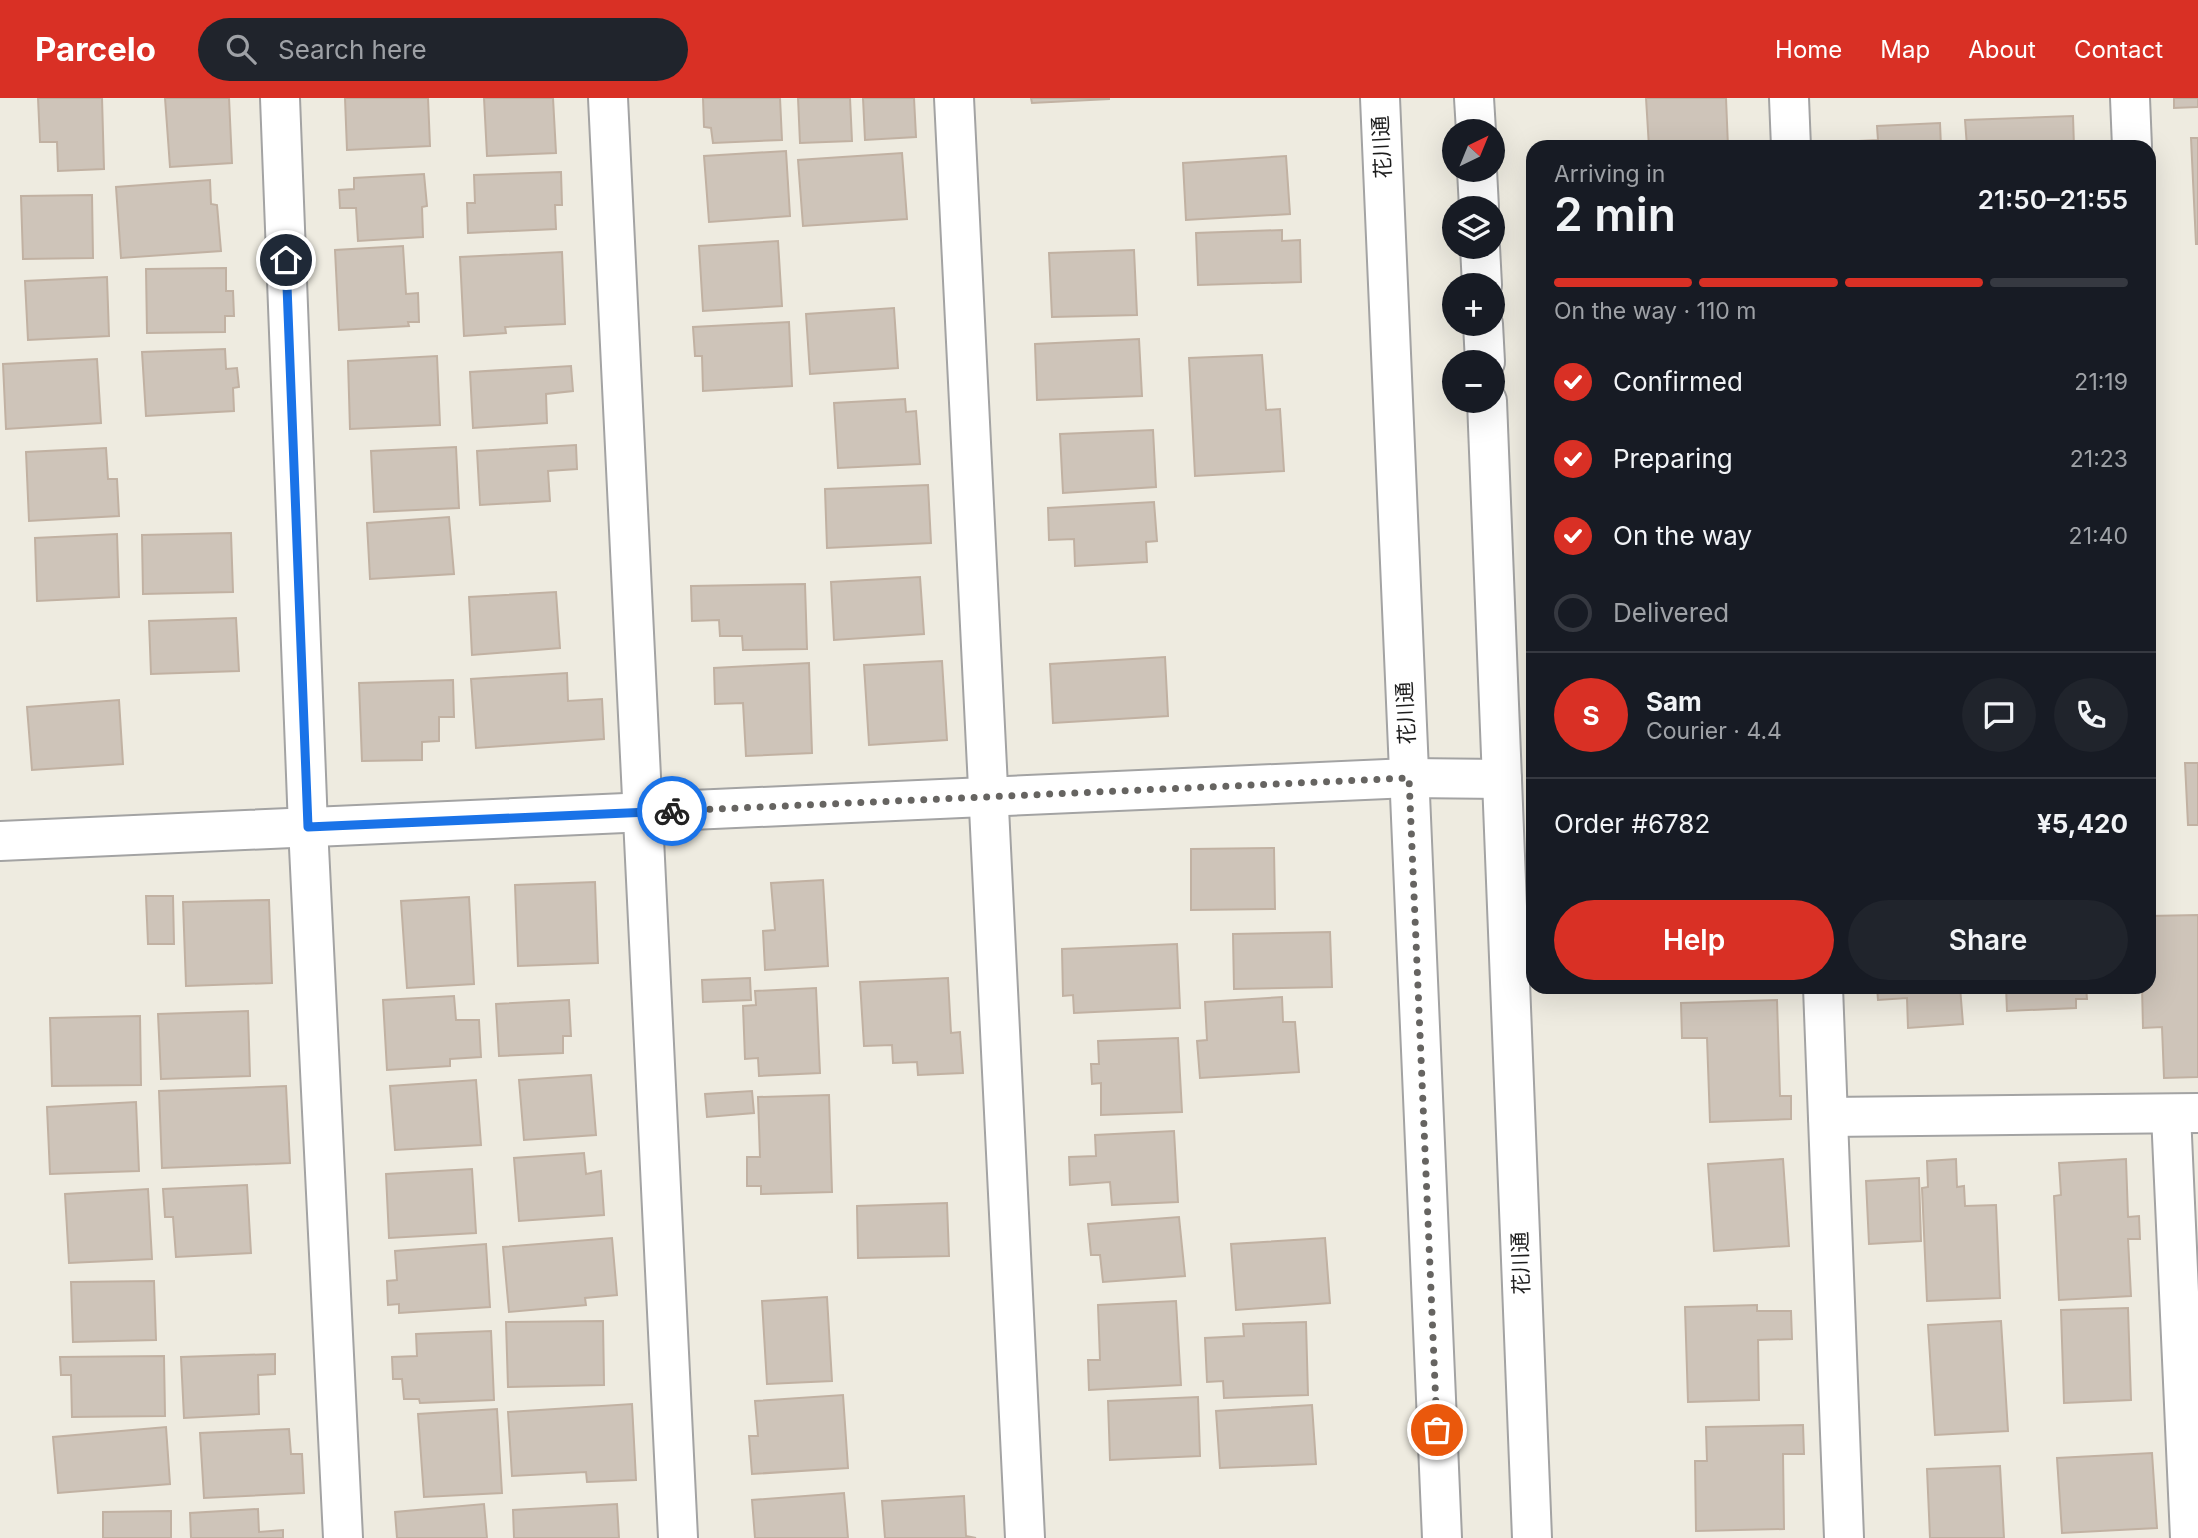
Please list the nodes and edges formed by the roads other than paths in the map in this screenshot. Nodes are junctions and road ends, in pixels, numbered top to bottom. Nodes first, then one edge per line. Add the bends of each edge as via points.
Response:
1 (280, 98) edge
2 (608, 98) edge
3 (954, 98) edge
4 (1380, 98) edge
5 (1475, 98) edge
6 (1789, 98) edge
7 (2130, 98) edge
8 (1476, 119) edge
9 (1791, 140) edge
10 (2132, 140) edge
11 (1487, 413) edge
12 (1409, 778) junction
13 (1502, 779) junction
14 (990, 797) junction
15 (640, 813) junction
16 (308, 827) junction
17 (0, 841) edge
18 (1823, 994) edge
19 (2185, 1114) edge
20 (1828, 1117) junction
21 (343, 1538) edge
22 (678, 1538) edge
23 (1025, 1538) edge
24 (1442, 1538) edge
25 (1532, 1538) edge
26 (1844, 1538) edge
27 (2190, 1538) edge

1 - 16 street
2 - 15 street
3 - 14 street
4 - 12 street, 花川通
5 - 8 street
6 - 9 street
7 - 10 street
11 - 13 street, 花川通
12 - 13 street
12 - 14 street
12 - 24 street, 花川通
13 - 25 street, 花川通
14 - 15 street
14 - 23 street
15 - 16 street
15 - 22 street
16 - 17 street
16 - 21 street
18 - 20 street
19 - 20 street
19 - 27 street
20 - 26 street

